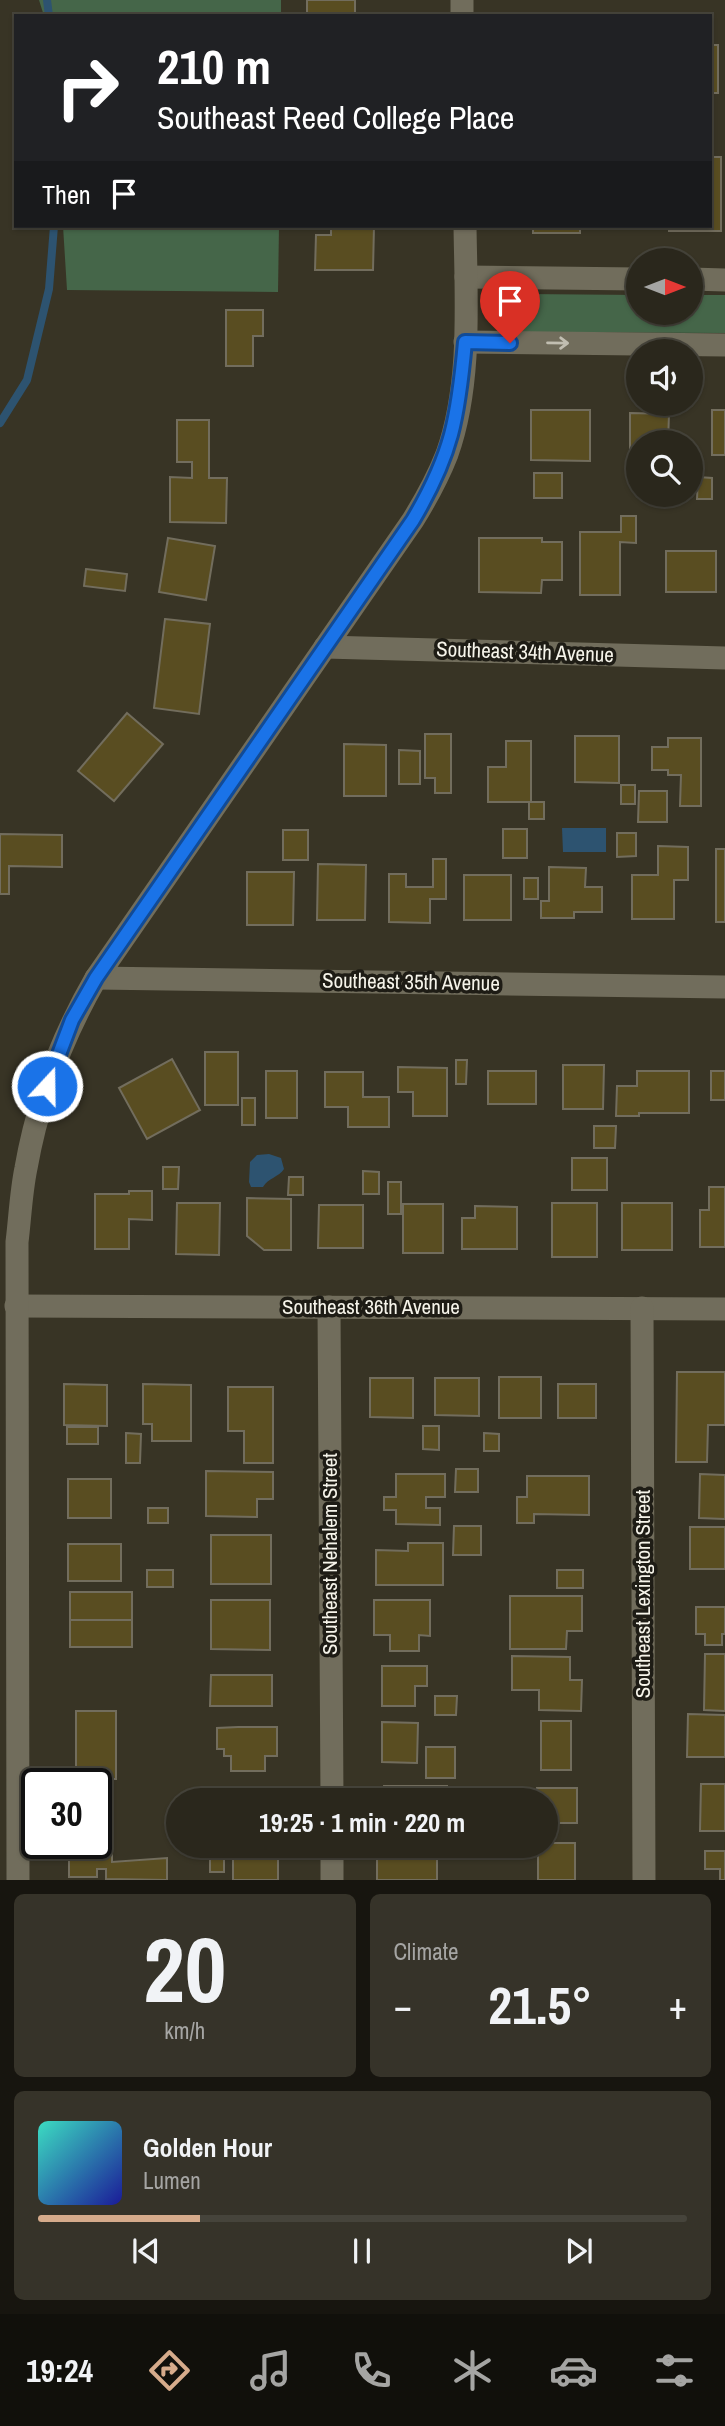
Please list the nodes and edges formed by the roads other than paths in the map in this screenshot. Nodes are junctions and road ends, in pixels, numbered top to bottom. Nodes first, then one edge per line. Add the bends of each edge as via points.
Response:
1 (465, 228) edge
2 (466, 277) junction
3 (626, 279) edge
4 (704, 279) edge
5 (725, 280) edge
6 (465, 342) junction
7 (725, 345) edge
8 (325, 647) junction
9 (725, 658) edge
10 (96, 978) junction
11 (725, 987) edge
12 (16, 1306) junction
13 (328, 1307) junction
14 (642, 1308) junction
15 (725, 1309) edge
16 (332, 1788) edge
17 (332, 1858) edge
18 (18, 1880) edge
19 (332, 1880) edge
20 (644, 1880) edge

1 - 2 street
2 - 3 street
2 - 6 street
4 - 5 street
6 -> 7 street
6 - 8 street via 453,433 431,490
8 - 9 street, Southeast 34th Avenue
8 - 10 street
10 - 11 street, Southeast 35th Avenue
10 - 12 street via 72,1020 39,1107 25,1170
12 - 13 street, Southeast 36th Avenue
12 - 18 street
13 - 14 street, Southeast 36th Avenue
13 - 16 street, Southeast Nehalem Street
14 - 15 street, Southeast 36th Avenue
14 - 20 street, Southeast Lexington Street
17 - 19 street

